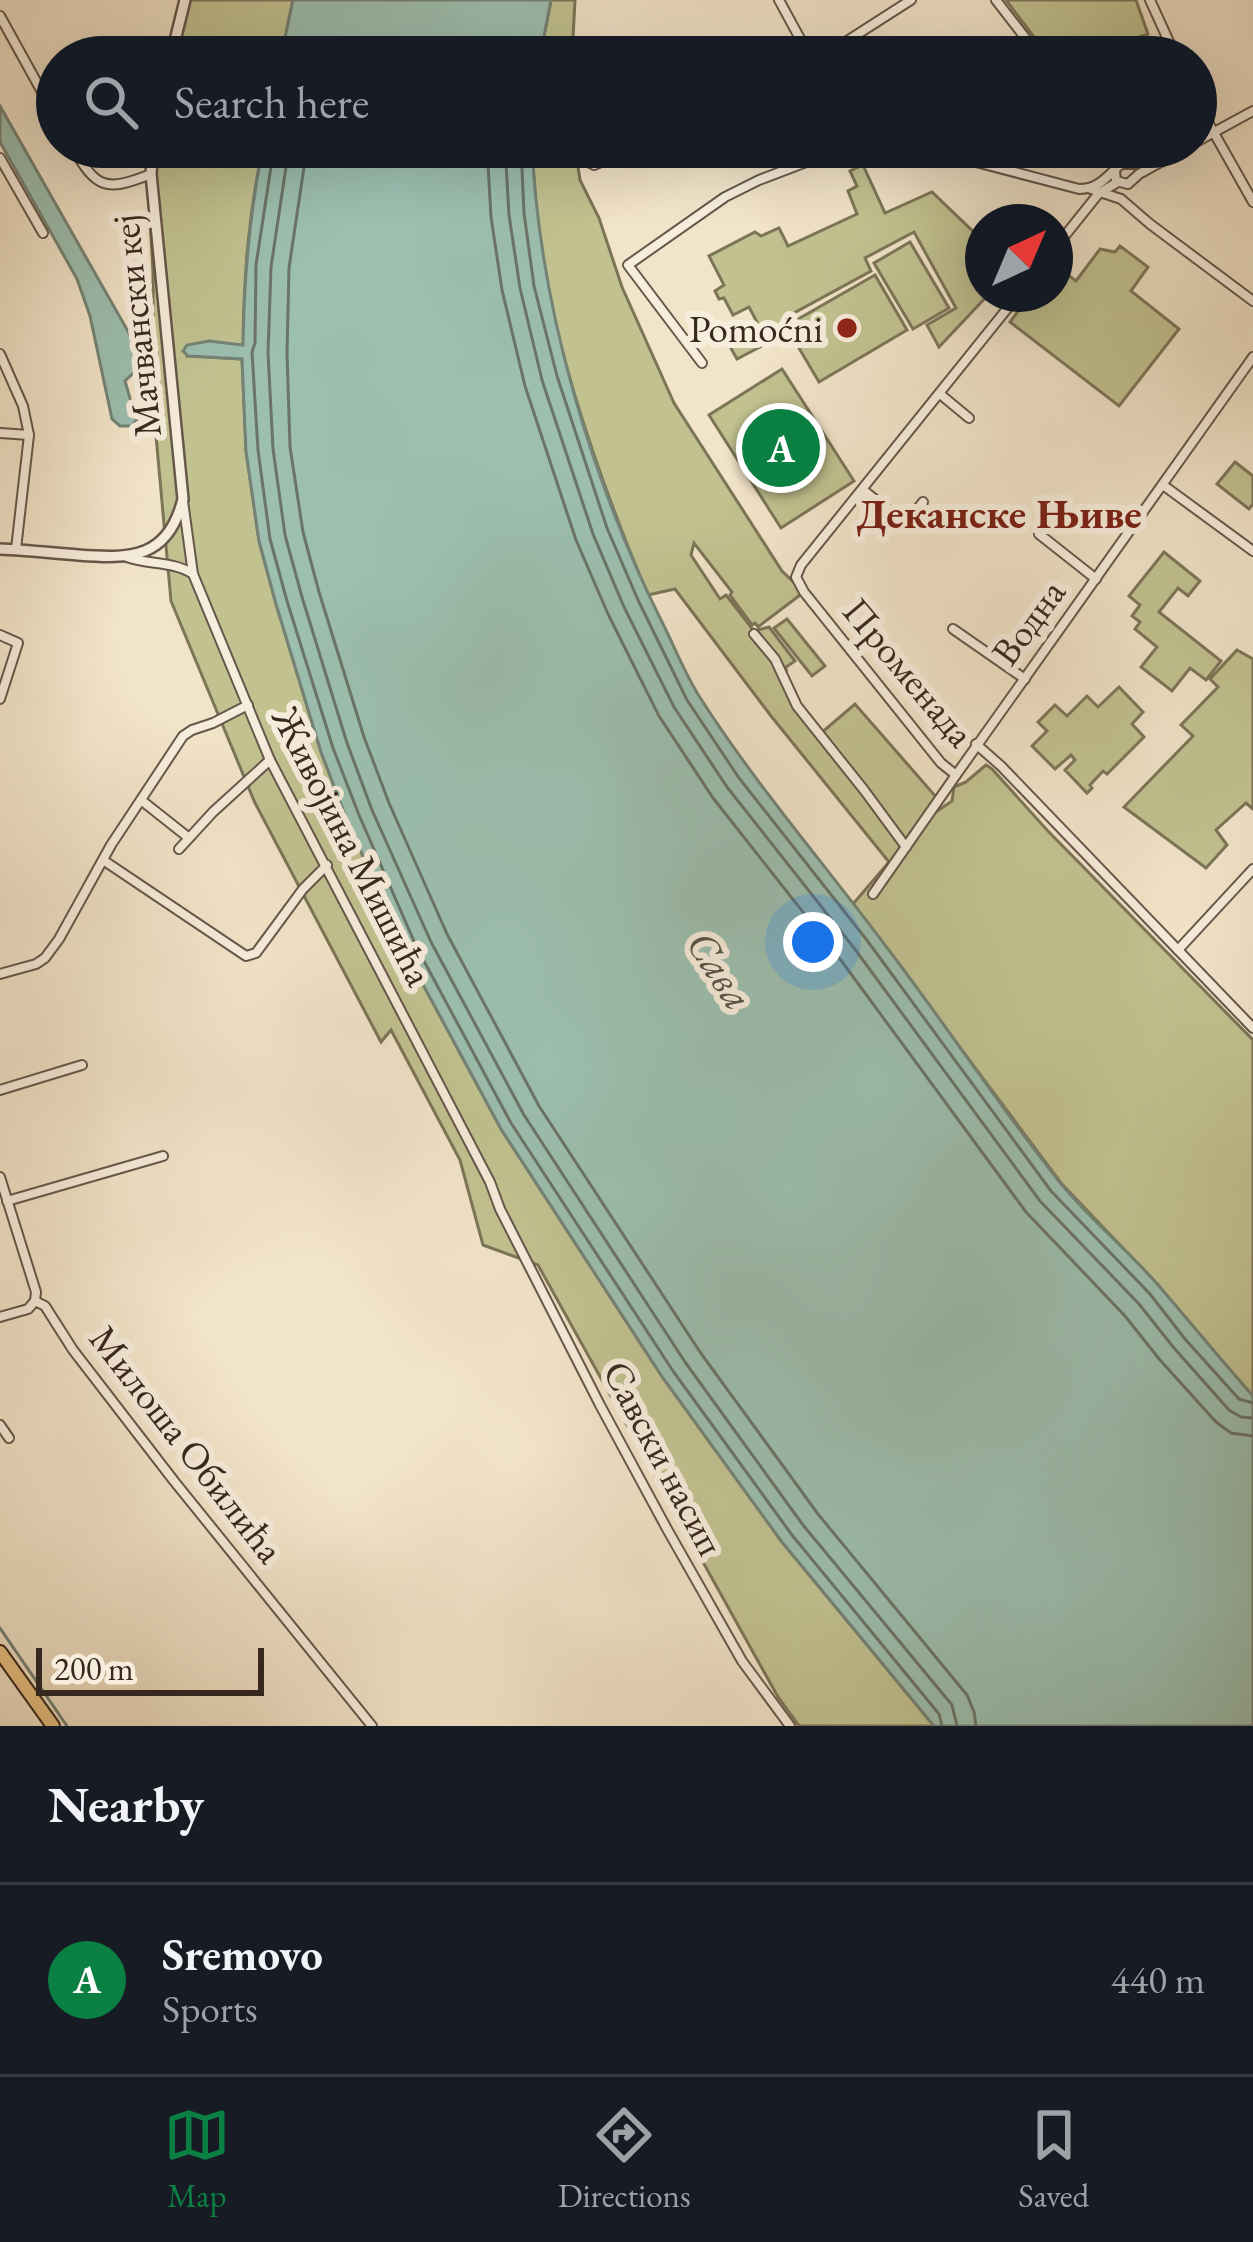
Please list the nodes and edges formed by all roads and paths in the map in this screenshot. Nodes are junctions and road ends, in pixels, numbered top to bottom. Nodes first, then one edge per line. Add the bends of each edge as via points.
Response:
1 (185, 0) edge
2 (779, 0) edge
3 (911, 0) edge
4 (996, 0) edge
5 (1150, 0) edge
6 (0, 16) edge
7 (176, 36) edge
8 (799, 36) edge
9 (862, 36) edge
10 (1024, 36) edge
11 (1166, 36) edge
12 (36, 81) edge
13 (1253, 111) edge
14 (1217, 131) edge
15 (1217, 142) edge
16 (0, 158) edge
17 (85, 168) edge
18 (151, 168) edge
19 (790, 168) edge
20 (998, 168) edge
21 (1119, 168) edge
22 (1120, 168) edge
23 (1128, 168) edge
24 (1149, 168) edge
25 (151, 174) junction
26 (1126, 181) junction
27 (1094, 191) junction
28 (1253, 202) edge
29 (1132, 208) junction
30 (1073, 225) edge
31 (43, 233) dead end
32 (1253, 301) edge
33 (1005, 312) edge
34 (0, 353) edge
35 (1253, 357) edge
36 (702, 364) dead end
37 (940, 394) junction
38 (969, 418) dead end
39 (0, 433) edge
40 (28, 435) junction
41 (1162, 485) junction
42 (863, 490) junction
43 (183, 499) junction
44 (923, 502) dead end
45 (1039, 534) dead end
46 (0, 549) edge
47 (16, 549) junction
48 (1253, 551) edge
49 (126, 557) junction
50 (193, 574) junction
51 (1096, 579) junction
52 (953, 629) dead end
53 (754, 634) dead end
54 (0, 635) edge
55 (1024, 679) junction
56 (0, 699) edge
57 (248, 705) junction
58 (976, 744) junction
59 (270, 760) junction
60 (956, 775) junction
61 (141, 800) junction
62 (189, 838) junction
63 (906, 847) junction
64 (178, 849) dead end
65 (104, 860) junction
66 (327, 865) junction
67 (1253, 869) edge
68 (873, 894) dead end
69 (1178, 950) junction
70 (0, 974) edge
71 (1253, 1028) edge
72 (82, 1065) dead end
73 (0, 1090) edge
74 (163, 1156) dead end
75 (0, 1177) edge
76 (7, 1201) junction
77 (500, 1209) joint
78 (35, 1301) junction
79 (0, 1318) edge
80 (0, 1425) edge
81 (9, 1438) dead end
82 (0, 1652) edge
83 (53, 1726) edge
84 (371, 1726) edge
85 (790, 1726) edge

1 - 7 street
2 - 8 street
3 - 9 street
4 - 10 street
5 - 11 street
6 - 12 street
13 - 14 street
15 - 28 street
16 - 31 street
17 - 25 street via 106,186
18 - 25 street, Мачвански кеј
19 - 36 street via 725,197 628,265
20 - 27 street
21 - 27 street
22 - 26 street via 1114,176
23 - 26 street via 1135,170
24 - 26 street
25 - 43 street, Мачвански кеј
26 - 27 street
26 - 29 street via 1122,198
27 - 29 street
27 - 30 street
29 - 32 street
33 - 37 street
34 - 40 street
35 - 41 street, Водна
37 - 38 street
37 - 42 street
39 - 40 street
40 - 47 street
41 - 48 street
41 - 51 street, Водна
42 - 44 street via 906,524
42 - 60 street, Променада via 796,578
43 - 49 street via 176,525 158,546
43 - 50 street, Живојина Мишића
45 - 51 street
46 - 47 street
47 - 49 street
49 - 50 street
50 - 57 street, Живојина Мишића
51 - 55 street, Водна
52 - 55 street
53 - 63 street via 796,706
54 - 56 street via 18,643
55 - 58 street, Водна
57 - 59 street, Живојина Мишића
57 - 61 street via 183,736
58 - 60 street, Променада
58 - 69 street
59 - 62 street
59 - 66 street, Живојина Мишића
60 - 63 street
61 - 62 street
61 - 65 street
62 - 64 street
63 - 68 street
65 - 66 street via 246,956
65 - 70 street via 45,958
66 - 77 street, Живојина Мишића
67 - 69 street
69 - 71 street
72 - 73 street
74 - 76 street
75 - 76 street, Милоша Обилића
76 - 78 street, Милоша Обилића
77 - 85 street, Савски насип via 667,1529 742,1661
78 - 79 street
78 - 84 street, Милоша Обилића
80 - 81 street
82 - 83 main road

